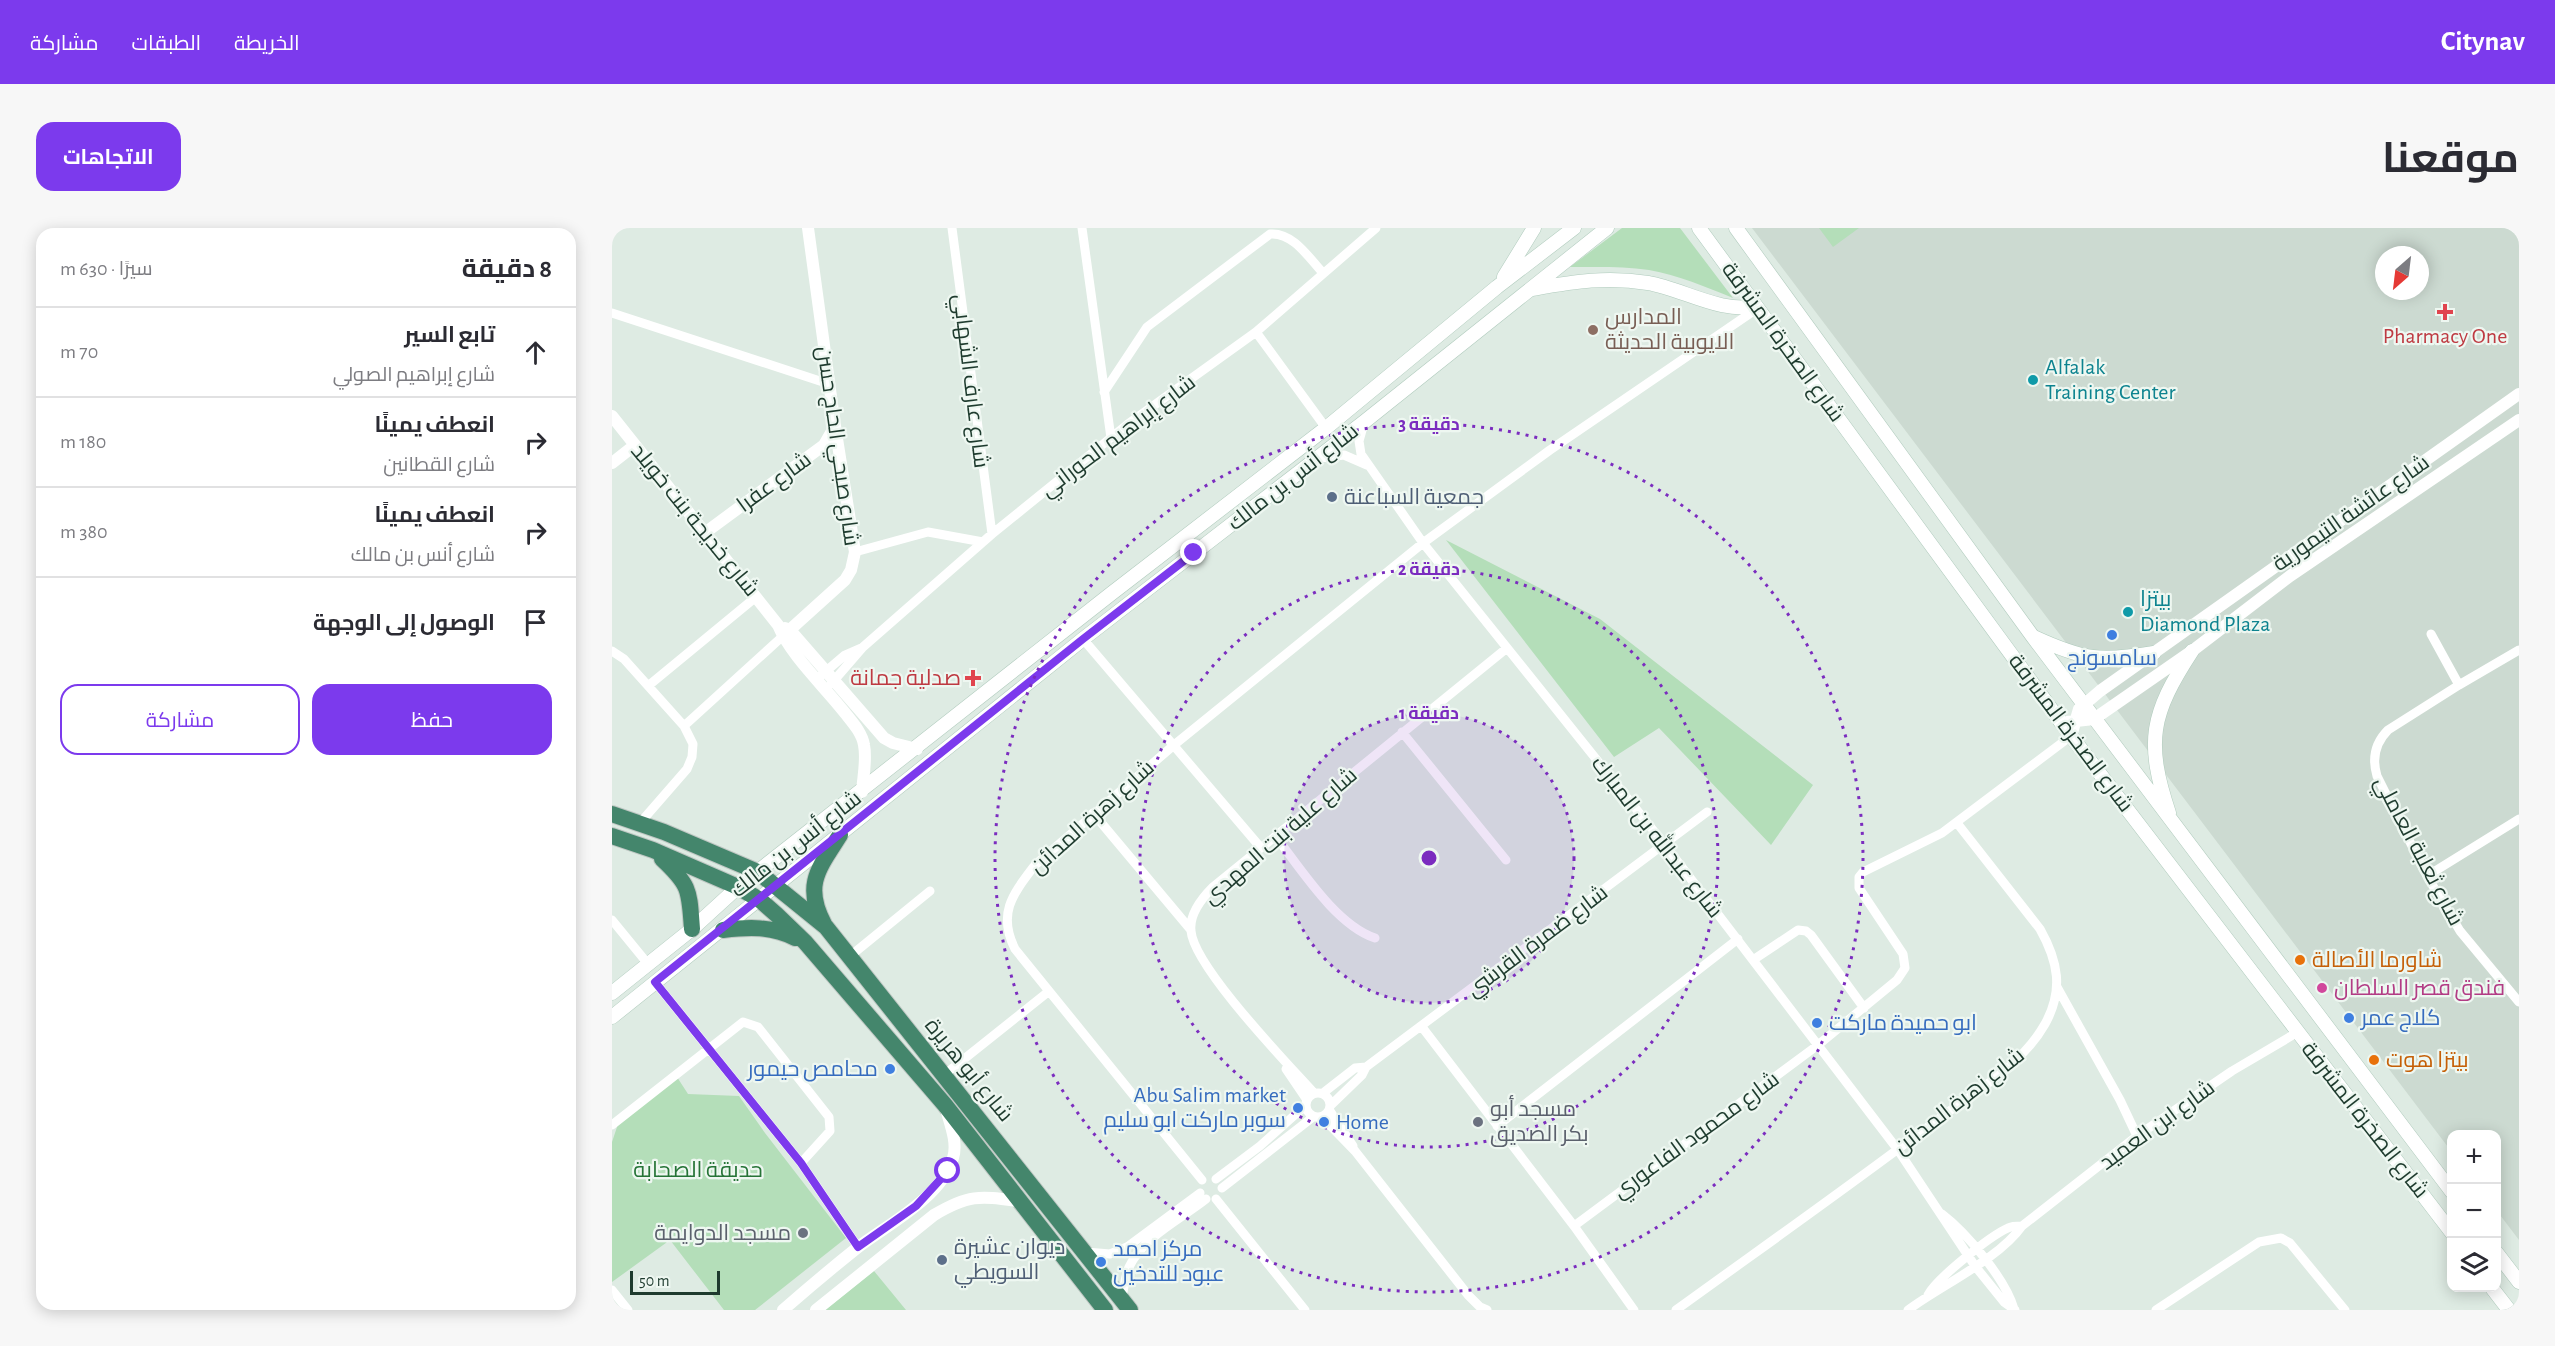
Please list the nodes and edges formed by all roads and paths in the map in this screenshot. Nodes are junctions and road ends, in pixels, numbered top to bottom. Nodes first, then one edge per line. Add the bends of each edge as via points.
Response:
1 (808, 228) edge
2 (952, 228) edge
3 (1084, 228) edge
4 (1376, 228) edge
5 (1534, 228) edge
6 (1574, 228) edge
7 (1607, 228) edge
8 (1699, 228) edge
9 (1736, 228) edge
10 (1323, 273) junction
11 (1497, 287) junction
12 (1530, 289) junction
13 (1757, 307) junction
14 (612, 314) edge
15 (1256, 332) junction
16 (830, 384) junction
17 (1104, 392) junction
18 (2519, 394) edge
19 (612, 416) edge
20 (2519, 420) edge
21 (1364, 422) junction
22 (835, 426) junction
23 (1326, 428) junction
24 (1110, 438) junction
25 (635, 445) junction
26 (1314, 460) junction
27 (612, 464) edge
28 (1367, 465) junction
29 (706, 532) junction
30 (992, 534) junction
31 (983, 542) junction
32 (1423, 543) junction
33 (855, 552) junction
34 (756, 597) junction
35 (784, 630) junction
36 (2431, 634) dead end
37 (2033, 637) junction
38 (1083, 639) junction
39 (863, 647) junction
40 (1507, 648) junction
41 (2519, 650) edge
42 (612, 651) edge
43 (2192, 651) junction
44 (2154, 653) junction
45 (822, 675) junction
46 (830, 685) junction
47 (2458, 685) junction
48 (648, 686) junction
49 (2083, 704) junction
50 (2094, 719) junction
51 (684, 726) junction
52 (2068, 726) junction
53 (1402, 732) junction
54 (1174, 745) junction
55 (917, 748) junction
56 (862, 792) junction
57 (1707, 812) dead end
58 (1093, 813) junction
59 (612, 814) edge
60 (2519, 819) edge
61 (640, 822) junction
62 (1957, 823) junction
63 (2172, 824) junction
64 (840, 835) junction
65 (612, 837) edge
66 (1276, 837) junction
67 (1665, 845) junction
68 (1261, 848) junction
69 (653, 850) junction
70 (1506, 860) dead end
71 (758, 872) junction
72 (2427, 876) junction
73 (776, 886) junction
74 (738, 887) junction
75 (930, 891) dead end
76 (760, 900) junction
77 (612, 920) edge
78 (826, 927) junction
79 (692, 929) junction
80 (723, 930) junction
81 (1191, 930) junction
82 (1375, 938) dead end
83 (1738, 939) junction
84 (805, 942) junction
85 (849, 957) junction
86 (1753, 960) junction
87 (648, 964) junction
88 (655, 982) junction
89 (2057, 987) junction
90 (1048, 992) junction
91 (612, 993) edge
92 (2519, 1002) edge
93 (1864, 1008) junction
94 (612, 1017) edge
95 (1422, 1027) junction
96 (2298, 1032) junction
97 (1818, 1045) junction
98 (707, 1049) junction
99 (1366, 1067) junction
100 (944, 1075) junction
101 (1312, 1098) junction
102 (945, 1105) junction
103 (1324, 1112) junction
104 (612, 1125) edge
105 (1497, 1126) junction
106 (2138, 1136) junction
107 (1898, 1150) junction
108 (801, 1163) junction
109 (1216, 1179) junction
110 (1202, 1180) junction
111 (2447, 1187) edge
112 (1222, 1188) junction
113 (1207, 1197) junction
114 (1018, 1201) junction
115 (1941, 1214) junction
116 (1574, 1226) junction
117 (2022, 1226) junction
118 (2447, 1228) edge
119 (858, 1247) junction
120 (1976, 1251) junction
121 (1086, 1252) junction
122 (1967, 1257) junction
123 (2501, 1259) edge
124 (1984, 1260) junction
125 (1975, 1266) junction
126 (2519, 1282) edge
127 (612, 1290) edge
128 (2496, 1292) edge
129 (1928, 1295) junction
130 (1126, 1304) edge
131 (628, 1310) edge
132 (783, 1310) edge
133 (816, 1310) edge
134 (1105, 1310) edge
135 (1305, 1310) edge
136 (1487, 1310) edge
137 (1634, 1310) edge
138 (1676, 1310) edge
139 (1908, 1310) edge
140 (2015, 1310) edge
141 (2156, 1310) edge
142 (2345, 1310) edge
143 (2509, 1310) edge

1 - 16 street, شارع صبحي الحاج حسن
2 - 30 street, شارع عارف الشهابي
3 - 17 street
4 - 10 street, شارع إبراهيم الحوراني
5 - 11 main road
6 - 11 main road, شارع أنس بن مالك
7 - 12 main road, شارع أنس بن مالك
8 - 13 main road, شارع الصخرة المشرفة
9 - 37 main road, شارع الصخرة المشرفة
10 - 15 street, شارع إبراهيم الحوراني
10 - 17 street via 1282,233 1270,234 1148,327
11 - 23 main road, شارع أنس بن مالك
12 - 13 main road via 1589,279 1617,279 1673,289 1724,306
12 - 21 main road, شارع أنس بن مالك
13 - 32 street, شارع زهرة المدائن
13 - 52 main road, شارع الصخرة المشرفة
14 - 16 street
15 - 23 street
15 - 24 street, شارع إبراهيم الحوراني
16 - 22 street, شارع صبحي الحاج حسن
17 - 24 street
18 - 44 street, شارع عائشة التيمورية
19 - 25 street, شارع خديجة بنت خويلد
20 - 43 street, شارع عائشة التيمورية via 2290,576
21 - 26 main road, شارع أنس بن مالك
21 - 28 street, شارع عبدالله بن المبارك via 1359,441
22 - 29 street, شارع عفرا via 824,445
22 - 33 street, شارع صبحي الحاج حسن
23 - 55 main road, شارع أنس بن مالك
24 - 30 street, شارع إبراهيم الحوراني
25 - 27 street
25 - 29 street, شارع خديجة بنت خويلد
26 - 28 street via 1344,455
26 - 38 main road, شارع أنس بن مالك
28 - 32 street, شارع عبدالله بن المبارك
29 - 34 street, شارع خديجة بنت خويلد
30 - 31 street, شارع إبراهيم الحوراني
31 - 33 street via 928,532
31 - 39 street, شارع إبراهيم الحوراني
32 - 40 street, شارع عبدالله بن المبارك
32 - 54 street, شارع زهرة المدائن
33 - 35 street, شارع صبحي الحاج حسن via 845,580
34 - 35 street, شارع خديجة بنت خويلد
34 - 48 street
35 - 45 street, شارع خديجة بنت خويلد
35 - 51 street
36 - 47 street
37 - 44 main road via 2087,658
37 - 49 main road, شارع الصخرة المشرفة
38 - 54 street
38 - 64 main road, شارع أنس بن مالك
39 - 45 street, شارع إبراهيم الحوراني via 845,655
39 - 46 street, شارع إبراهيم الحوراني
40 - 53 street, شارع علية بنت المهدي
40 - 67 street, شارع عبدالله بن المبارك
41 - 47 street, شارع ثعلبة العاملي
42 - 48 street
43 - 50 street, شارع عائشة التيمورية
43 - 63 main road via 2164,701 2154,744 2155,763
44 - 49 street, شارع عائشة التيمورية
45 - 46 street, شارع خديجة بنت خويلد
46 - 55 street, شارع خديجة بنت خويلد via 884,738
46 - 56 street, شارع خديجة بنت خويلد via 864,743
47 - 72 street, شارع ثعلبة العاملي via 2388,730 2375,753 2377,776
48 - 51 street
49 - 50 main road, شارع الصخرة المشرفة
49 - 52 street, شارع عائشة التيمورية
50 - 52 street, شارع عائشة التيمورية
50 - 63 main road, شارع الصخرة المشرفة
51 - 61 street via 693,744 687,769
52 - 62 street
52 - 96 main road, شارع الصخرة المشرفة
53 - 66 street, شارع علية بنت المهدي
53 - 70 street
54 - 58 street, شارع زهرة المدائن
54 - 68 street
55 - 56 main road, شارع أنس بن مالك
56 - 71 main road, شارع أنس بن مالك
57 - 67 street, شارع ضمرة القرشي
58 - 81 street
58 - 90 street, شارع زهرة المدائن via 1035,865 1007,910 1009,937
59 - 61 highway, شارع أبو هريرة
60 - 72 street
61 - 71 highway, شارع أبو هريرة
62 - 89 street, شارع زهرة المدائن via 2040,929 2056,965
62 - 93 street via 1859,877 1859,888 1905,961 1902,975
63 - 111 main road, شارع الصخرة المشرفة
64 - 73 main road, شارع أنس بن مالك
64 - 78 highway via 820,866 813,896
65 - 69 highway, شارع أبو هريرة
66 - 68 street, شارع علية بنت المهدي
66 - 82 street via 1341,918
67 - 83 street, شارع عبدالله بن المبارك
67 - 95 street, شارع ضمرة القرشي
68 - 81 street, شارع علية بنت المهدي via 1201,899
69 - 74 highway, شارع أبو هريرة
69 - 79 highway via 682,878 689,892
71 - 73 highway, شارع أبو هريرة
71 - 74 main road, شارع أنس بن مالك
72 - 92 street, شارع ثعلبة العاملي via 2460,931
73 - 76 main road, شارع أنس بن مالك
73 - 78 highway, شارع أبو هريرة
74 - 76 highway, شارع أبو هريرة
74 - 79 main road, شارع أنس بن مالك
75 - 85 street
76 - 80 main road, شارع أنس بن مالك
76 - 84 highway, شارع أبو هريرة
77 - 87 street
78 - 85 highway, شارع أبو هريرة
79 - 87 main road, شارع أنس بن مالك
80 - 84 highway via 762,928 781,931
80 - 88 main road, شارع أنس بن مالك
81 - 101 street, شارع علية بنت المهدي via 1200,956 1212,973
83 - 86 street, شارع عبدالله بن المبارك
83 - 105 street
84 - 102 highway, شارع أبو هريرة
85 - 100 highway, شارع أبو هريرة
86 - 93 street via 1798,930 1806,931
86 - 97 street, شارع عبدالله بن المبارك
87 - 91 main road, شارع أنس بن مالك
88 - 94 main road, شارع أنس بن مالك
88 - 98 street
89 - 106 street
89 - 107 street, شارع زهرة المدائن via 2047,1021 2023,1054
90 - 100 street
90 - 110 street, شارع زهرة المدائن
93 - 97 street
95 - 99 street, شارع ضمرة القرشي
95 - 105 street
96 - 106 street, شارع ابن العميد via 2232,1071
96 - 118 main road, شارع الصخرة المشرفة
97 - 107 street, شارع عبدالله بن المبارك
97 - 116 street, شارع محمود الفاعوري
98 - 104 street
98 - 108 street
98 - 108 street via 743,1022 758,1027 830,1118 830,1131
99 - 101 street, شارع ضمرة القرشي via 1355,1068
99 - 103 street, شارع ضمرة القرشي
100 - 121 highway, شارع أبو هريرة
101 - 103 street via 1307,1110
101 - 103 street via 1328,1096
101 - 109 street, شارع ضمرة القرشي via 1260,1146
102 - 114 highway, شارع أبو هريرة
102 - 119 street via 956,1147 948,1171 916,1206
103 - 112 street, شارع ضمرة القرشي
103 - 136 street via 1468,1295
105 - 116 street
106 - 117 street, شارع ابن العميد
107 - 115 street, شارع عبدالله بن المبارك
107 - 138 street, شارع زهرة المدائن
108 - 119 street
109 - 110 street
109 - 112 street
110 - 113 street via 1199,1188
112 - 113 street
113 - 121 street via 1127,1247 1110,1254
113 - 130 street via 1138,1252 1128,1268
113 - 135 street
114 - 133 street via 982,1197 952,1204
114 - 134 highway, شارع أبو هريرة
115 - 120 street, شارع عبدالله بن المبارك
115 - 122 street, شارع عبدالله بن المبارك
116 - 137 street
117 - 120 street, شارع ابن العميد via 2009,1227
117 - 124 street, شارع ابن العميد
119 - 132 street
120 - 122 street, شارع ابن العميد
120 - 124 street, شارع عبدالله بن المبارك
121 - 130 highway, شارع أبو هريرة
122 - 125 street, شارع عبدالله بن المبارك
122 - 129 street, شارع ابن العميد
123 - 126 main road
124 - 125 street, شارع ابن العميد
124 - 140 street, شارع عبدالله بن المبارك via 2011,1297
125 - 129 street, شارع ابن العميد via 1939,1292
125 - 140 street, شارع عبدالله بن المبارك
127 - 131 street
128 - 143 main road
129 - 139 street, شارع ابن العميد
141 - 142 street via 2242,1251 2259,1242 2281,1238 2290,1243

